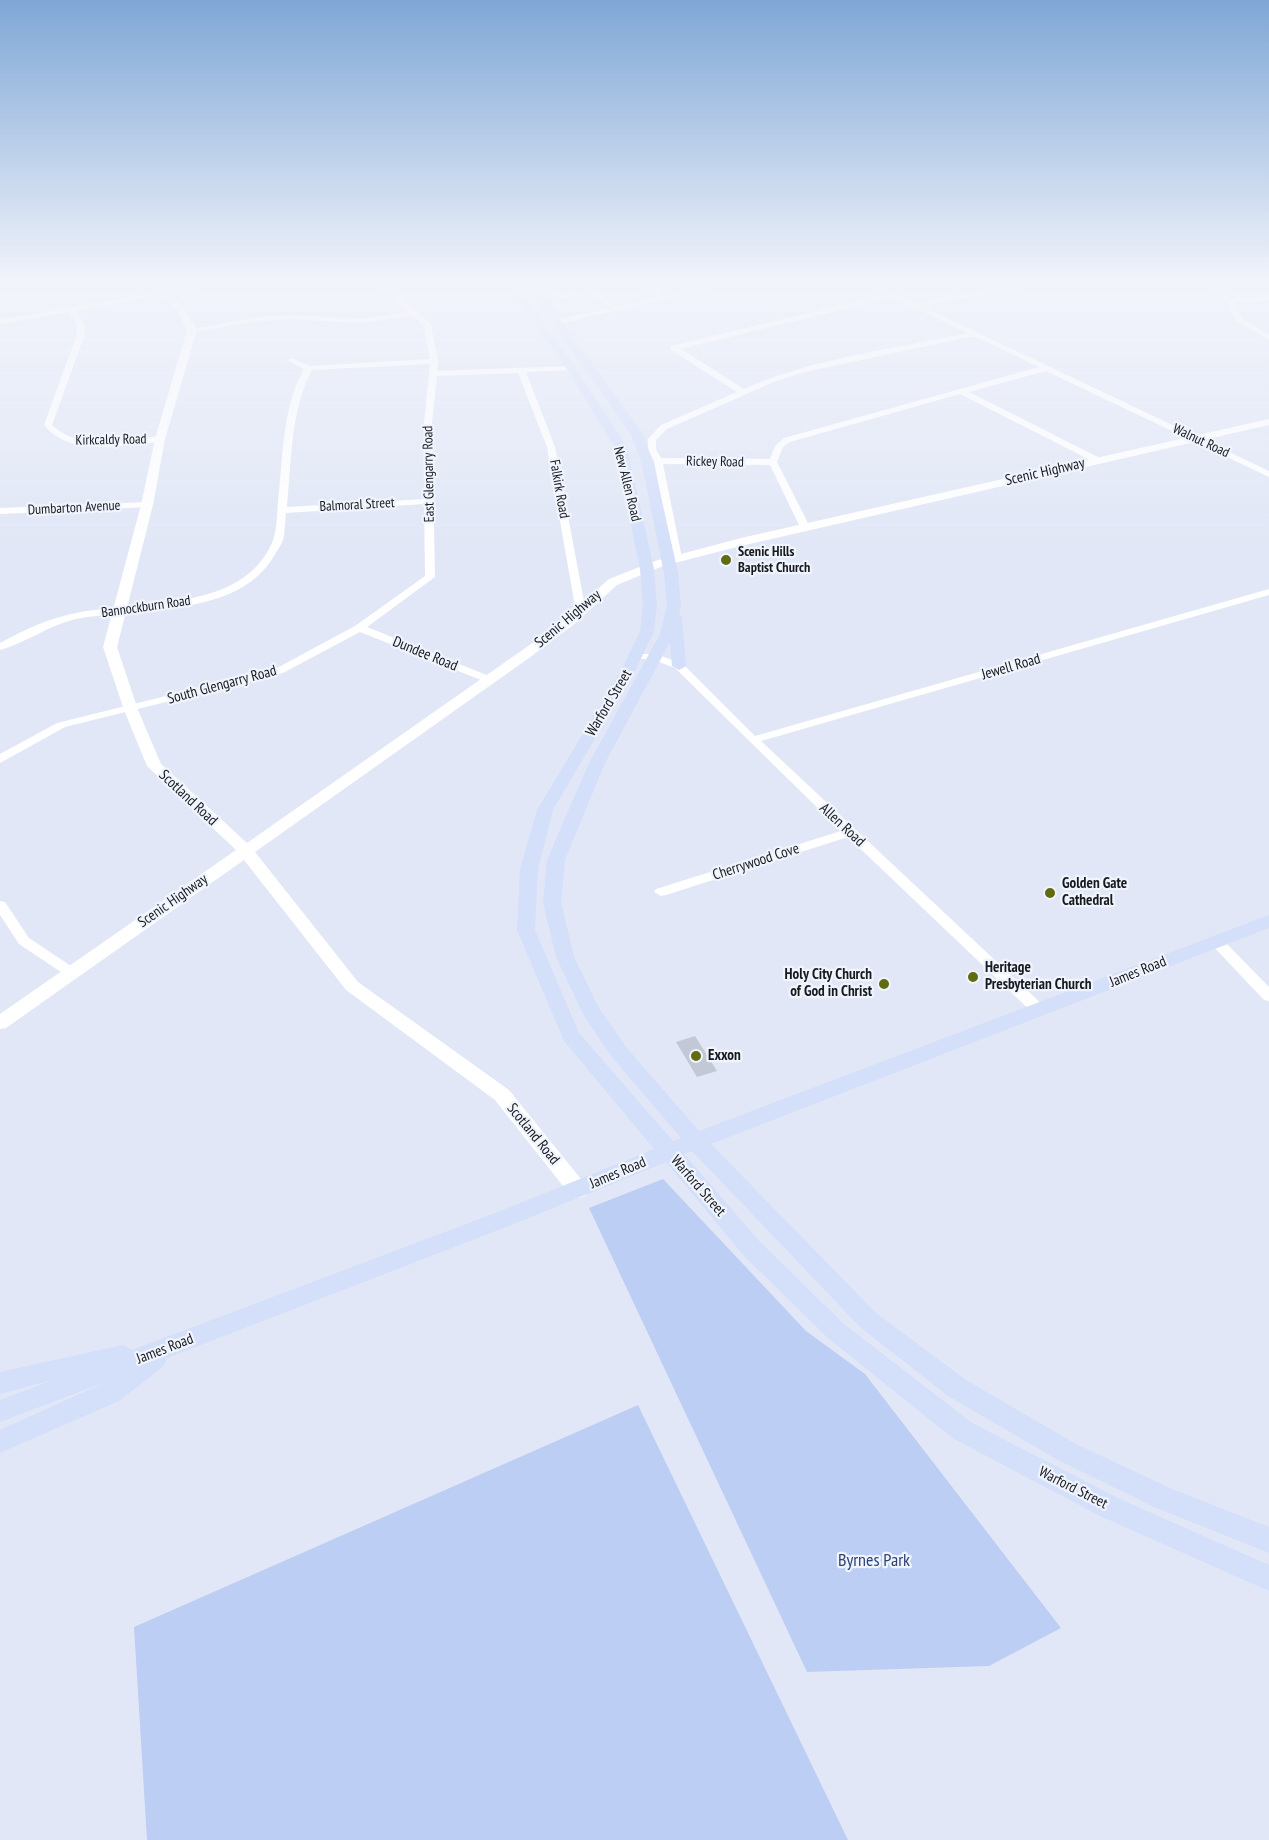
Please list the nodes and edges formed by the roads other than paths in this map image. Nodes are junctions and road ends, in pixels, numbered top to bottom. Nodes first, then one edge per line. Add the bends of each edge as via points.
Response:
1 (521, 370) edge
2 (67, 371) edge
3 (180, 371) edge
4 (306, 371) edge
5 (434, 371) edge
6 (502, 371) edge
7 (573, 371) edge
8 (592, 371) edge
9 (710, 371) edge
10 (801, 371) edge
11 (1036, 371) edge
12 (1052, 371) edge
13 (434, 374) junction
14 (743, 392) junction
15 (962, 392) junction
16 (1269, 422) edge
17 (1194, 438) junction
18 (160, 439) junction
19 (1097, 460) junction
20 (658, 461) junction
21 (773, 462) junction
22 (1269, 474) edge
23 (430, 501) junction
24 (147, 505) junction
25 (283, 510) junction
26 (0, 511) edge
27 (805, 527) junction
28 (672, 560) junction
29 (647, 569) junction
30 (430, 577) joint
31 (1269, 592) edge
32 (121, 611) junction
33 (581, 612) junction
34 (674, 612) junction
35 (359, 628) junction
36 (0, 647) edge
37 (637, 656) junction
38 (656, 657) junction
39 (679, 666) junction
40 (490, 680) junction
41 (131, 710) junction
42 (753, 740) junction
43 (0, 759) edge
44 (850, 832) junction
45 (245, 850) junction
46 (662, 892) dead end
47 (0, 905) edge
48 (1269, 921) edge
49 (1216, 941) junction
50 (72, 973) junction
51 (1269, 996) edge
52 (1040, 1011) junction
53 (0, 1023) edge
54 (696, 1142) junction
55 (668, 1152) junction
56 (578, 1190) junction
57 (175, 1345) junction
58 (0, 1383) edge
59 (0, 1411) edge
60 (0, 1442) edge
61 (1269, 1540) edge
62 (1269, 1578) edge

1 - 33 street, Falkirk Road via 551,447
2 - 18 street, Kirkcaldy Road via 48,425 58,437 75,442
3 - 18 street, Scotland Road
4 - 25 street, Bannockburn Road via 293,415
5 - 13 street, East Glengarry Road
6 - 13 street
7 - 29 main road, New Allen Road via 621,447
8 - 28 main road, New Allen Road via 637,434
9 - 14 street
10 - 14 street
11 - 15 street
12 - 17 street, Walnut Road
13 - 23 street, East Glengarry Road via 428,423
14 - 20 street via 664,427 652,439
15 - 19 street
15 - 21 street via 787,440 779,446
16 - 17 street, Scenic Highway
17 - 19 street, Scenic Highway
17 - 22 street, Walnut Road
18 - 24 street, Scotland Road
19 - 27 street, Scenic Highway
20 - 21 street, Rickey Road
20 - 28 street
21 - 27 street
23 - 25 street, Balmoral Street
23 - 30 street, East Glengarry Road
24 - 26 street, Dumbarton Avenue
24 - 32 street, Scotland Road
25 - 32 street, Bannockburn Road via 272,558 251,578 221,594 176,605
27 - 28 street, Scenic Highway
28 - 29 street, Scenic Highway
28 - 34 main road, Warford Street
29 - 33 street, Scenic Highway via 615,581
29 - 37 main road, Warford Street via 650,605 647,631
30 - 35 street, South Glengarry Road
31 - 42 street, Jewell Road
32 - 36 street, Bannockburn Road via 77,615 42,626
32 - 41 street, Scotland Road via 110,647
33 - 40 street, Scenic Highway
34 - 38 main road, Warford Street
34 - 39 main road
35 - 40 street, Dundee Road
35 - 41 street, South Glengarry Road via 279,671
37 - 38 street, Allen Road
37 - 55 main road, Warford Street via 545,810 529,869 526,930 571,1036
38 - 39 street, Allen Road
38 - 54 main road, Warford Street via 597,763 556,860 552,902 565,957 591,1011 619,1052
39 - 42 street, Allen Road
40 - 45 street, Scenic Highway
41 - 43 street, South Glengarry Road via 62,725
41 - 45 street, Scotland Road via 154,766
42 - 44 street, Allen Road
44 - 46 street, Cherrywood Cove
44 - 52 street, Allen Road
45 - 50 street, Scenic Highway
45 - 56 street, Scotland Road via 352,986 502,1095
47 - 50 street via 24,941
48 - 49 main road, James Road
49 - 51 street
49 - 52 main road, James Road
50 - 53 street, Scenic Highway
52 - 54 main road, James Road
54 - 55 main road, James Road
54 - 61 main road, Warford Street via 868,1320 957,1388 1066,1452 1163,1498
55 - 56 main road, James Road
55 - 62 main road, Warford Street via 752,1249 836,1331 963,1431 1109,1507
56 - 57 main road, James Road
57 - 58 main road
57 - 59 main road, James Road
57 - 60 main road via 110,1393

